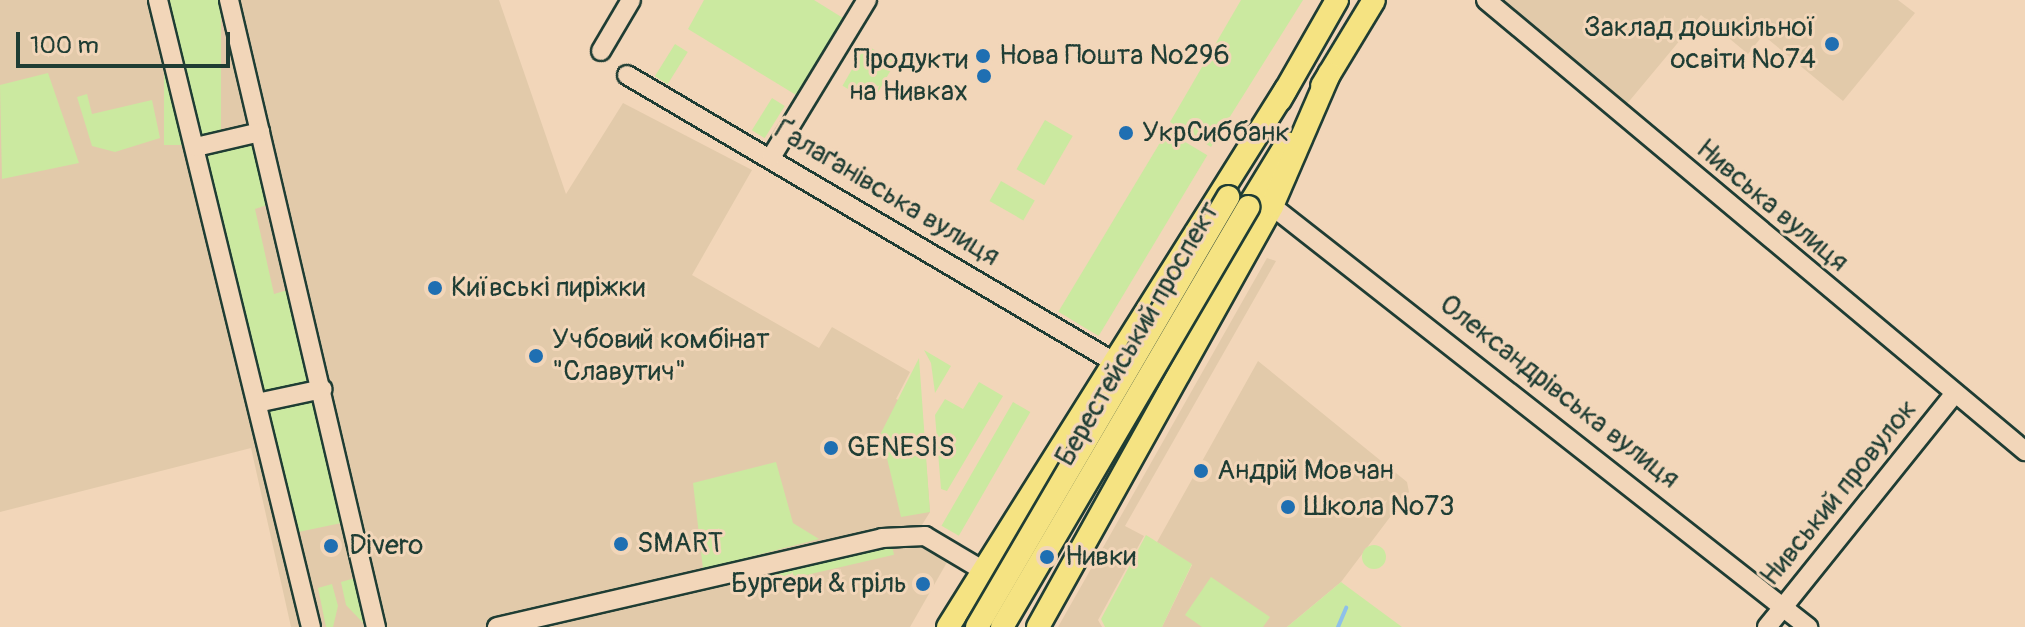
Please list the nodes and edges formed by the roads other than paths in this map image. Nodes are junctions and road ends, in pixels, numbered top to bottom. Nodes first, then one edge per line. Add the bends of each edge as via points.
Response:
1 (158, 0) edge
2 (229, 0) edge
3 (631, 0) edge
4 (867, 0) edge
5 (1337, 0) edge
6 (1374, 0) edge
7 (1489, 2) edge
8 (601, 51) dead end
9 (1329, 74) junction
10 (627, 75) dead end
11 (1286, 89) junction
12 (260, 132) junction
13 (196, 147) junction
14 (772, 156) junction
15 (1238, 202) junction
16 (1272, 206) junction
17 (1114, 362) junction
18 (323, 389) junction
19 (1955, 393) junction
20 (257, 403) junction
21 (2025, 451) edge
22 (989, 575) junction
23 (1783, 607) junction
24 (1032, 618) edge
25 (971, 625) edge
26 (311, 627) edge
27 (376, 627) edge
28 (497, 627) edge
29 (948, 627) edge
30 (1002, 627) edge
31 (1767, 627) edge
32 (1808, 627) edge

1 - 13 street
2 - 12 street
3 - 8 street
4 - 14 street
5 - 11 main road, Берестейський проспект
6 - 9 main road, Берестейський проспект
7 - 19 street, Нивська вулиця
9 - 15 main road, Берестейський проспект
9 - 16 main road, Берестейський проспект
10 - 14 street, Ґалаґанівська вулиця
11 - 15 main road, Берестейський проспект
11 - 17 main road, Берестейський проспект
12 - 13 street
12 - 18 street
13 - 20 street
14 - 17 street, Ґалаґанівська вулиця
15 - 25 main road, Берестейський проспект, bridge
15 - 30 main road, Берестейський проспект, bridge
16 - 23 street, Олександрівська вулиця
16 - 24 main road, Берестейський проспект via 1054,596
17 - 22 main road, Берестейський проспект
18 - 20 street
18 - 27 street
19 - 21 street, Нивська вулиця
19 - 23 street, Нивський провулок
20 - 26 street
22 - 28 street via 925,536 882,538
22 - 29 main road, Берестейський проспект
23 - 31 street, Нивський провулок
23 - 32 street, Олександрівська вулиця

